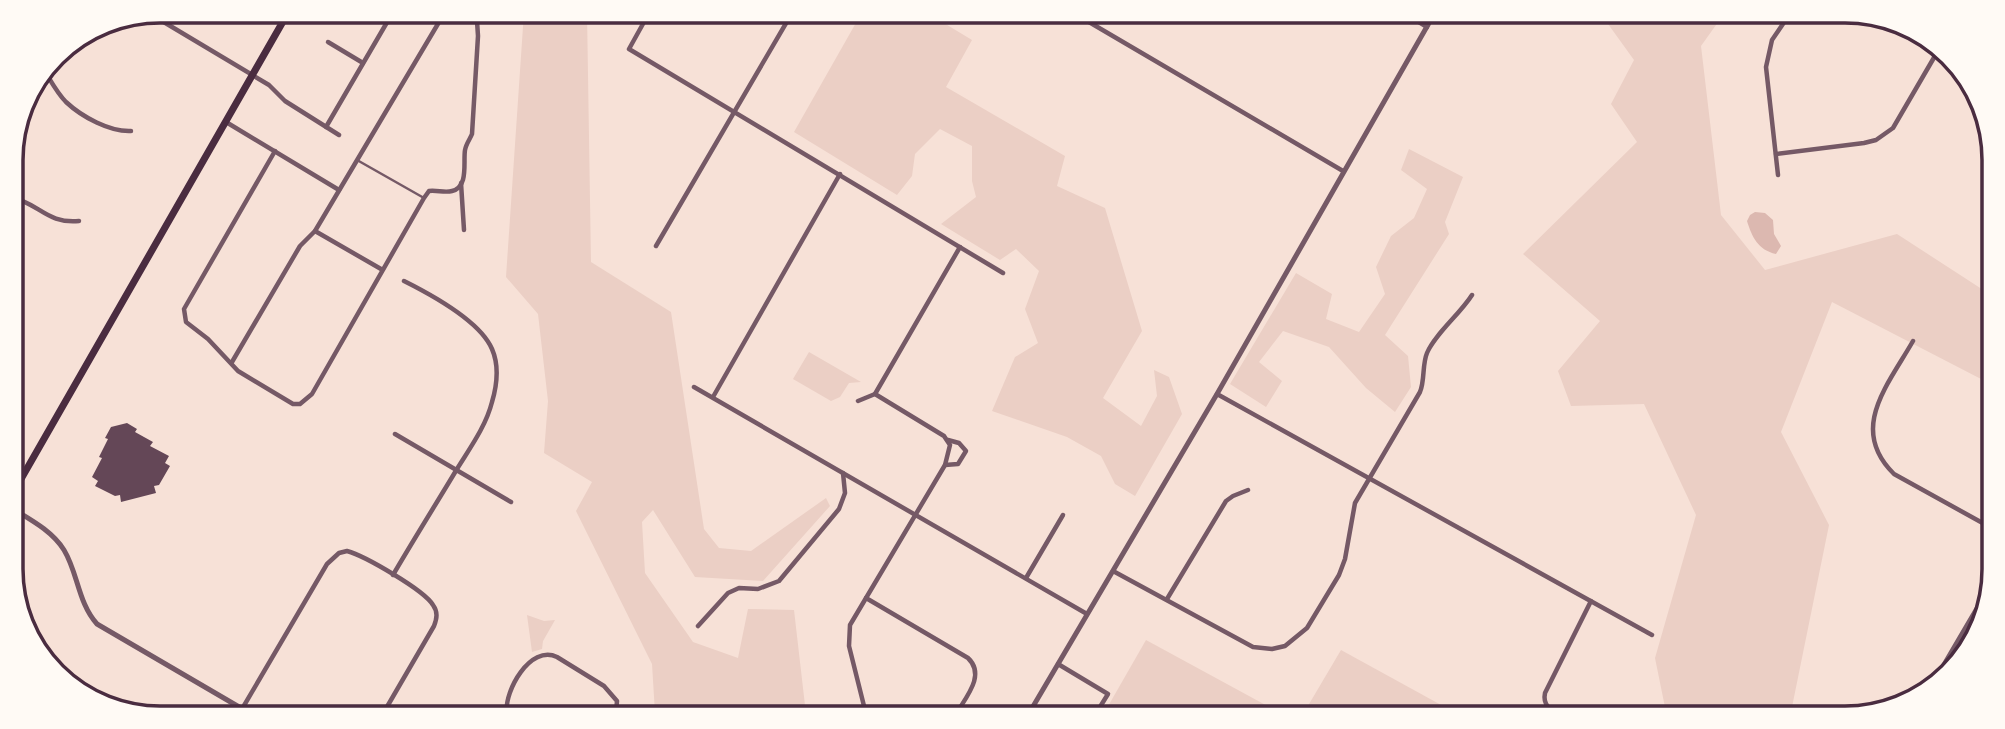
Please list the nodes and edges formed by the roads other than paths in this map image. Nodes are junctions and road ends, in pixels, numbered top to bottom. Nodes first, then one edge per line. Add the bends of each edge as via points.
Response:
1 (165, 23) edge
2 (282, 23) edge
3 (387, 23) edge
4 (438, 23) edge
5 (477, 23) edge
6 (643, 23) edge
7 (786, 23) edge
8 (1091, 23) edge
9 (1420, 23) edge
10 (1429, 23) edge
11 (1784, 23) edge
12 (1427, 27) junction
13 (328, 42) dead end
14 (1935, 56) edge
15 (363, 63) junction
16 (252, 75) junction
17 (49, 79) edge
18 (734, 111) junction
19 (225, 122) junction
20 (326, 127) junction
21 (131, 131) dead end
22 (339, 135) dead end
23 (275, 151) junction
24 (1776, 154) junction
25 (357, 160) junction
26 (1343, 171) junction
27 (840, 174) junction
28 (1778, 175) dead end
29 (461, 183) junction
30 (339, 190) junction
31 (424, 198) junction
32 (23, 202) edge
33 (79, 220) dead end
34 (464, 230) dead end
35 (315, 231) junction
36 (656, 246) dead end
37 (960, 247) junction
38 (382, 269) junction
39 (1003, 273) dead end
40 (404, 281) dead end
41 (1472, 295) dead end
42 (1913, 341) dead end
43 (232, 362) junction
44 (694, 387) dead end
45 (874, 394) junction
46 (1217, 394) junction
47 (713, 397) junction
48 (858, 401) dead end
49 (395, 434) dead end
50 (948, 440) junction
51 (945, 465) junction
52 (456, 471) junction
53 (843, 472) junction
54 (23, 476) edge
55 (1368, 476) junction
56 (1248, 490) dead end
57 (511, 502) dead end
58 (915, 514) junction
59 (1063, 515) dead end
60 (23, 516) edge
61 (1982, 523) edge
62 (1113, 571) junction
63 (393, 575) junction
64 (1026, 578) junction
65 (866, 598) junction
66 (1167, 599) junction
67 (1591, 601) junction
68 (1087, 614) junction
69 (1972, 620) edge
70 (698, 625) dead end
71 (1652, 635) dead end
72 (1950, 657) edge
73 (1058, 664) junction
74 (237, 706) edge
75 (246, 706) edge
76 (387, 706) edge
77 (507, 706) edge
78 (617, 706) edge
79 (864, 706) edge
80 (960, 706) edge
81 (1033, 706) edge
82 (1101, 706) edge
83 (1547, 706) edge

1 - 16 street
2 - 16 main road
3 - 15 street
4 - 25 street
5 - 29 street via 472,134 465,148
6 - 18 street via 629,49
7 - 18 street
8 - 26 street
9 - 12 street
10 - 12 street
11 - 24 street via 1772,40 1766,66
12 - 26 street
13 - 15 street
14 - 24 street via 1885,135 1864,143
15 - 20 street
16 - 19 main road
16 - 20 street
17 - 21 street via 75,108 113,130
18 - 27 street
18 - 36 street
19 - 23 street
19 - 54 main road
20 - 22 street
23 - 30 street
23 - 43 street via 184,309 186,322
24 - 28 street
25 - 30 street
25 - 31 lane
26 - 46 street
27 - 37 street
27 - 47 street
29 - 31 street via 451,191 429,191
29 - 34 street
30 - 35 street
31 - 38 street
32 - 33 street via 55,220
35 - 38 street
35 - 43 street via 300,246
37 - 39 street
37 - 45 street
38 - 43 street via 312,394 300,404 238,371
40 - 52 street via 462,317 492,350 496,379 487,416
41 - 55 street via 1432,344 1420,393
42 - 61 street via 1875,411 1875,446 1894,474
44 - 47 street
45 - 48 street
45 - 50 street
46 - 55 street
46 - 62 street
47 - 53 street
49 - 52 street
50 - 51 street
50 - 51 street via 960,443 965,451 958,464
51 - 58 street
52 - 57 street
52 - 63 street
53 - 58 street
53 - 70 street via 845,493 839,509 779,581 727,593
55 - 66 street via 1353,508 1339,575 1307,628 1285,646 1253,647
55 - 67 street
56 - 66 street via 1226,502
58 - 64 street
58 - 65 street
59 - 64 street
60 - 74 street via 65,551 85,608 97,624
62 - 66 street
62 - 68 street
63 - 75 street via 354,553 339,552 327,564
63 - 76 street via 424,594 437,617
64 - 68 street
65 - 79 street via 848,637
65 - 80 street via 974,663 976,677
67 - 71 street
67 - 83 street via 1545,693
68 - 73 street
69 - 72 street
73 - 81 street
73 - 82 street via 1108,694
77 - 78 street via 531,659 552,655 604,686 615,696

